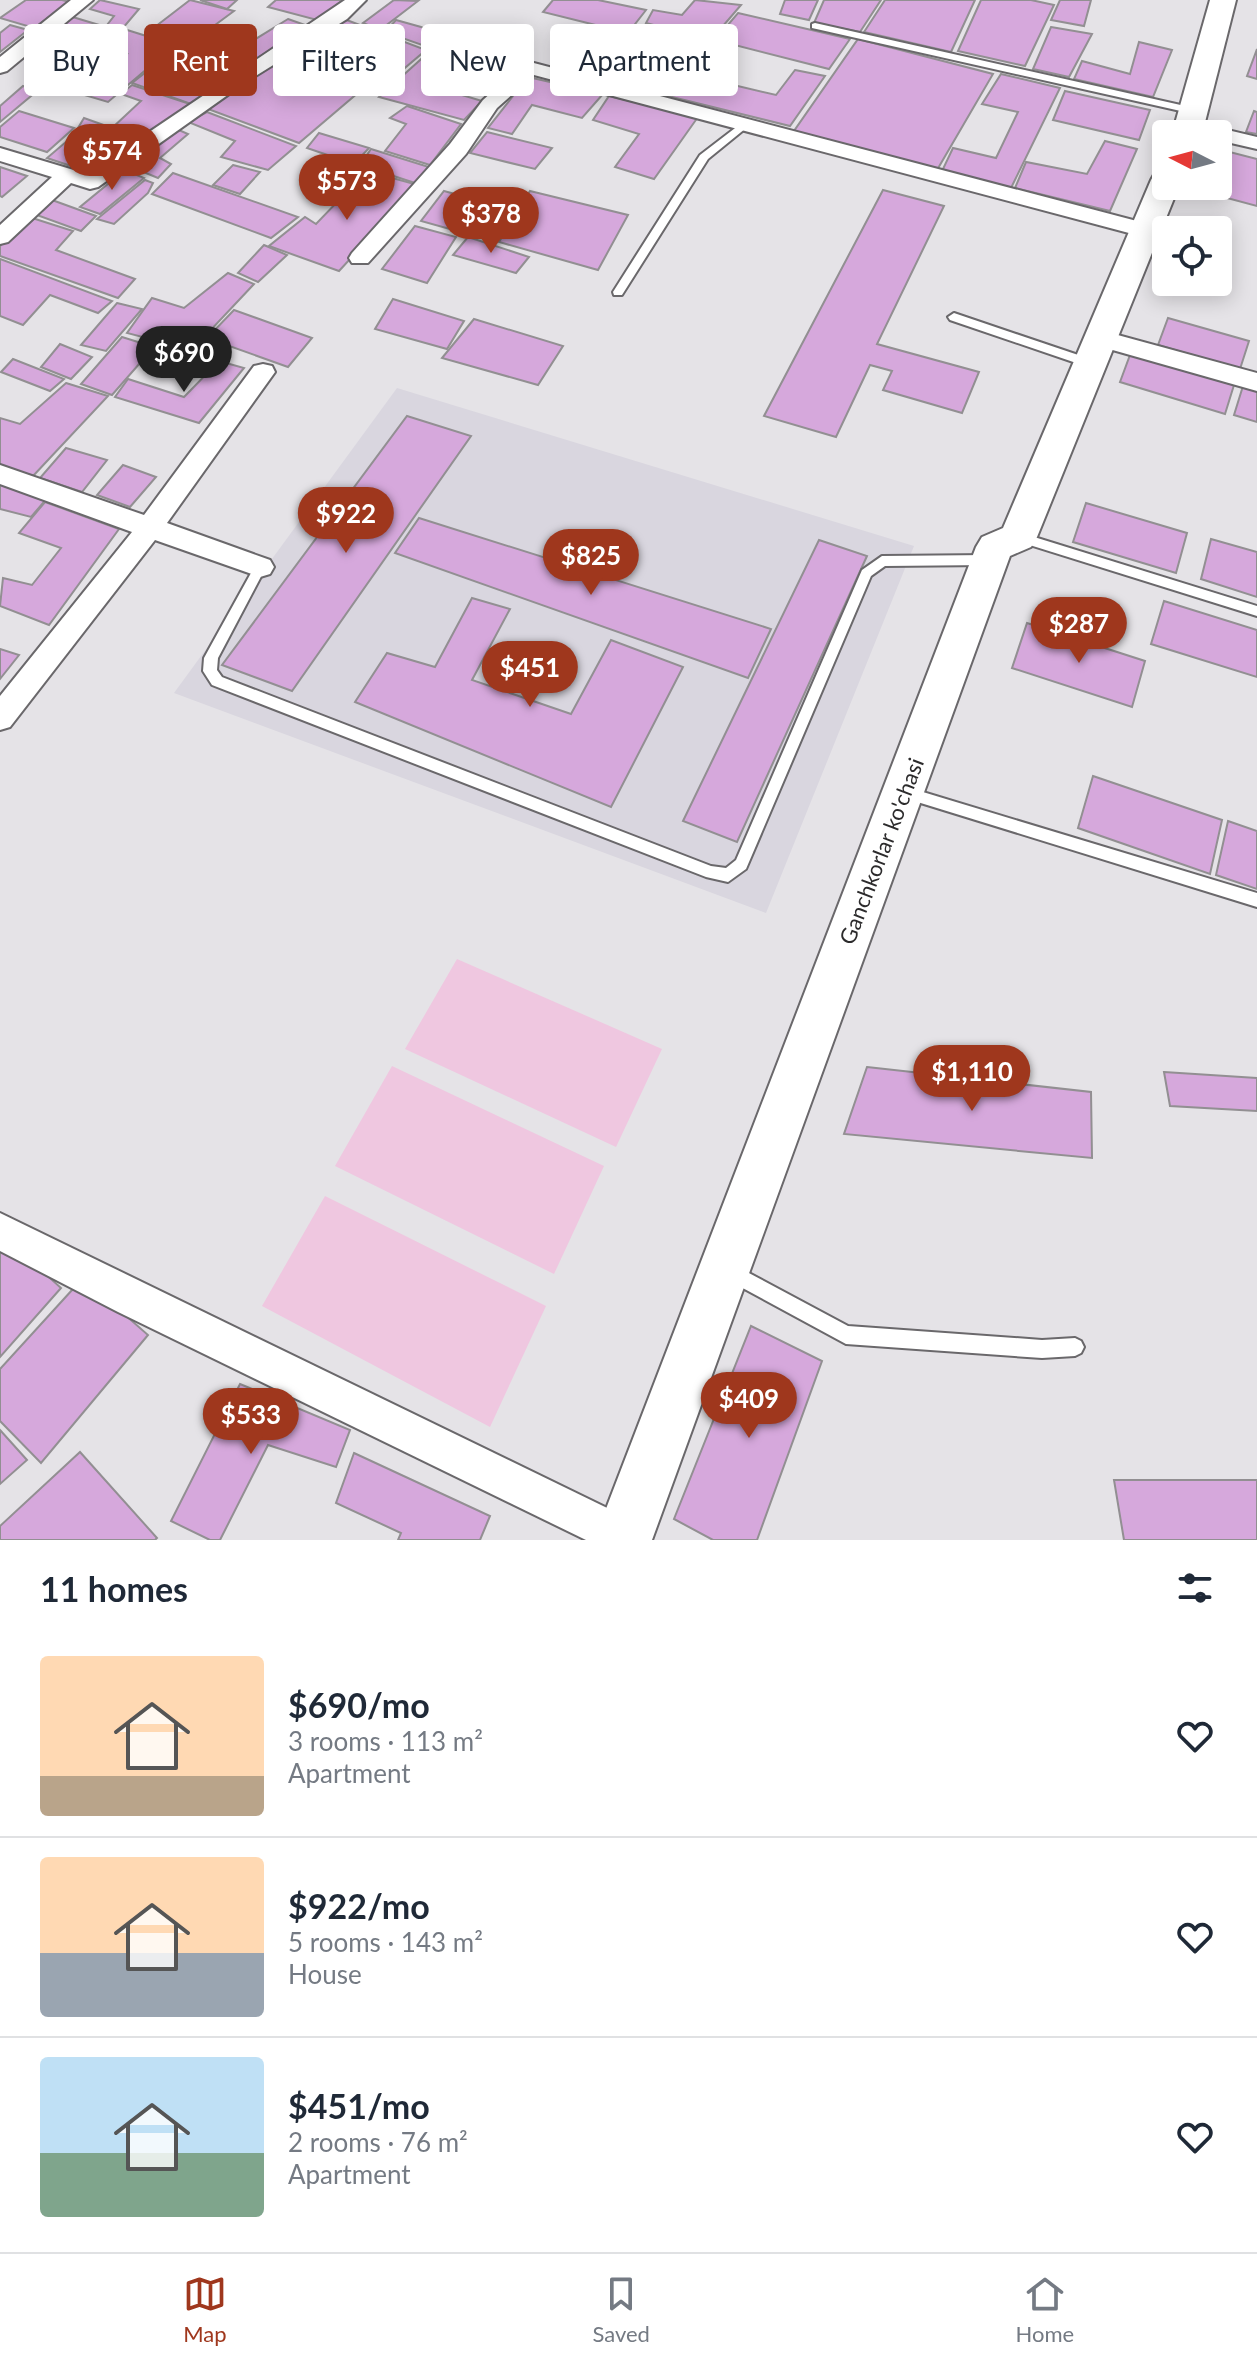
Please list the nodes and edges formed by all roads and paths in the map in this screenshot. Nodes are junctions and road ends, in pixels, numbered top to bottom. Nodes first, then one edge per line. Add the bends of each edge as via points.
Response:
1 (83, 0) edge
2 (356, 0) edge
3 (1223, 0) edge
4 (815, 26) dead end
5 (0, 67) edge
6 (1175, 120) edge
7 (1191, 120) edge
8 (746, 124) junction
9 (1232, 136) edge
10 (1257, 143) edge
11 (0, 154) edge
12 (67, 175) junction
13 (1157, 200) edge
14 (1144, 230) junction
15 (0, 237) edge
16 (360, 258) dead end
17 (618, 292) dead end
18 (954, 317) dead end
19 (1098, 352) junction
20 (263, 372) dead end
21 (1257, 382) edge
22 (0, 474) edge
23 (149, 529) junction
24 (1004, 549) junction
25 (260, 567) joint
26 (1257, 611) edge
27 (0, 718) edge
28 (903, 792) junction
29 (1257, 900) edge
30 (0, 1231) edge
31 (724, 1269) junction
32 (1075, 1347) dead end
33 (624, 1539) edge

1 - 5 street
2 - 12 street via 90,182
3 - 7 street
4 - 6 lane
8 - 14 street
8 - 16 street via 530,68 490,104 458,149
8 - 17 lane via 704,157
9 - 10 street
11 - 12 street
12 - 15 street
13 - 14 street, Ganchkorlar ko'chasi
14 - 19 street, Ganchkorlar ko'chasi
18 - 19 lane
19 - 21 street
19 - 24 street, Ganchkorlar ko'chasi
20 - 23 street
22 - 23 street
23 - 25 street
23 - 27 street
24 - 25 lane via 882,561 866,573 741,864 728,875 217,681 210,671 211,658
24 - 26 lane
24 - 28 street, Ganchkorlar ko'chasi
28 - 29 lane
28 - 31 street, Ganchkorlar ko'chasi
30 - 33 street
31 - 32 lane via 846,1335
31 - 33 street, Ganchkorlar ko'chasi

